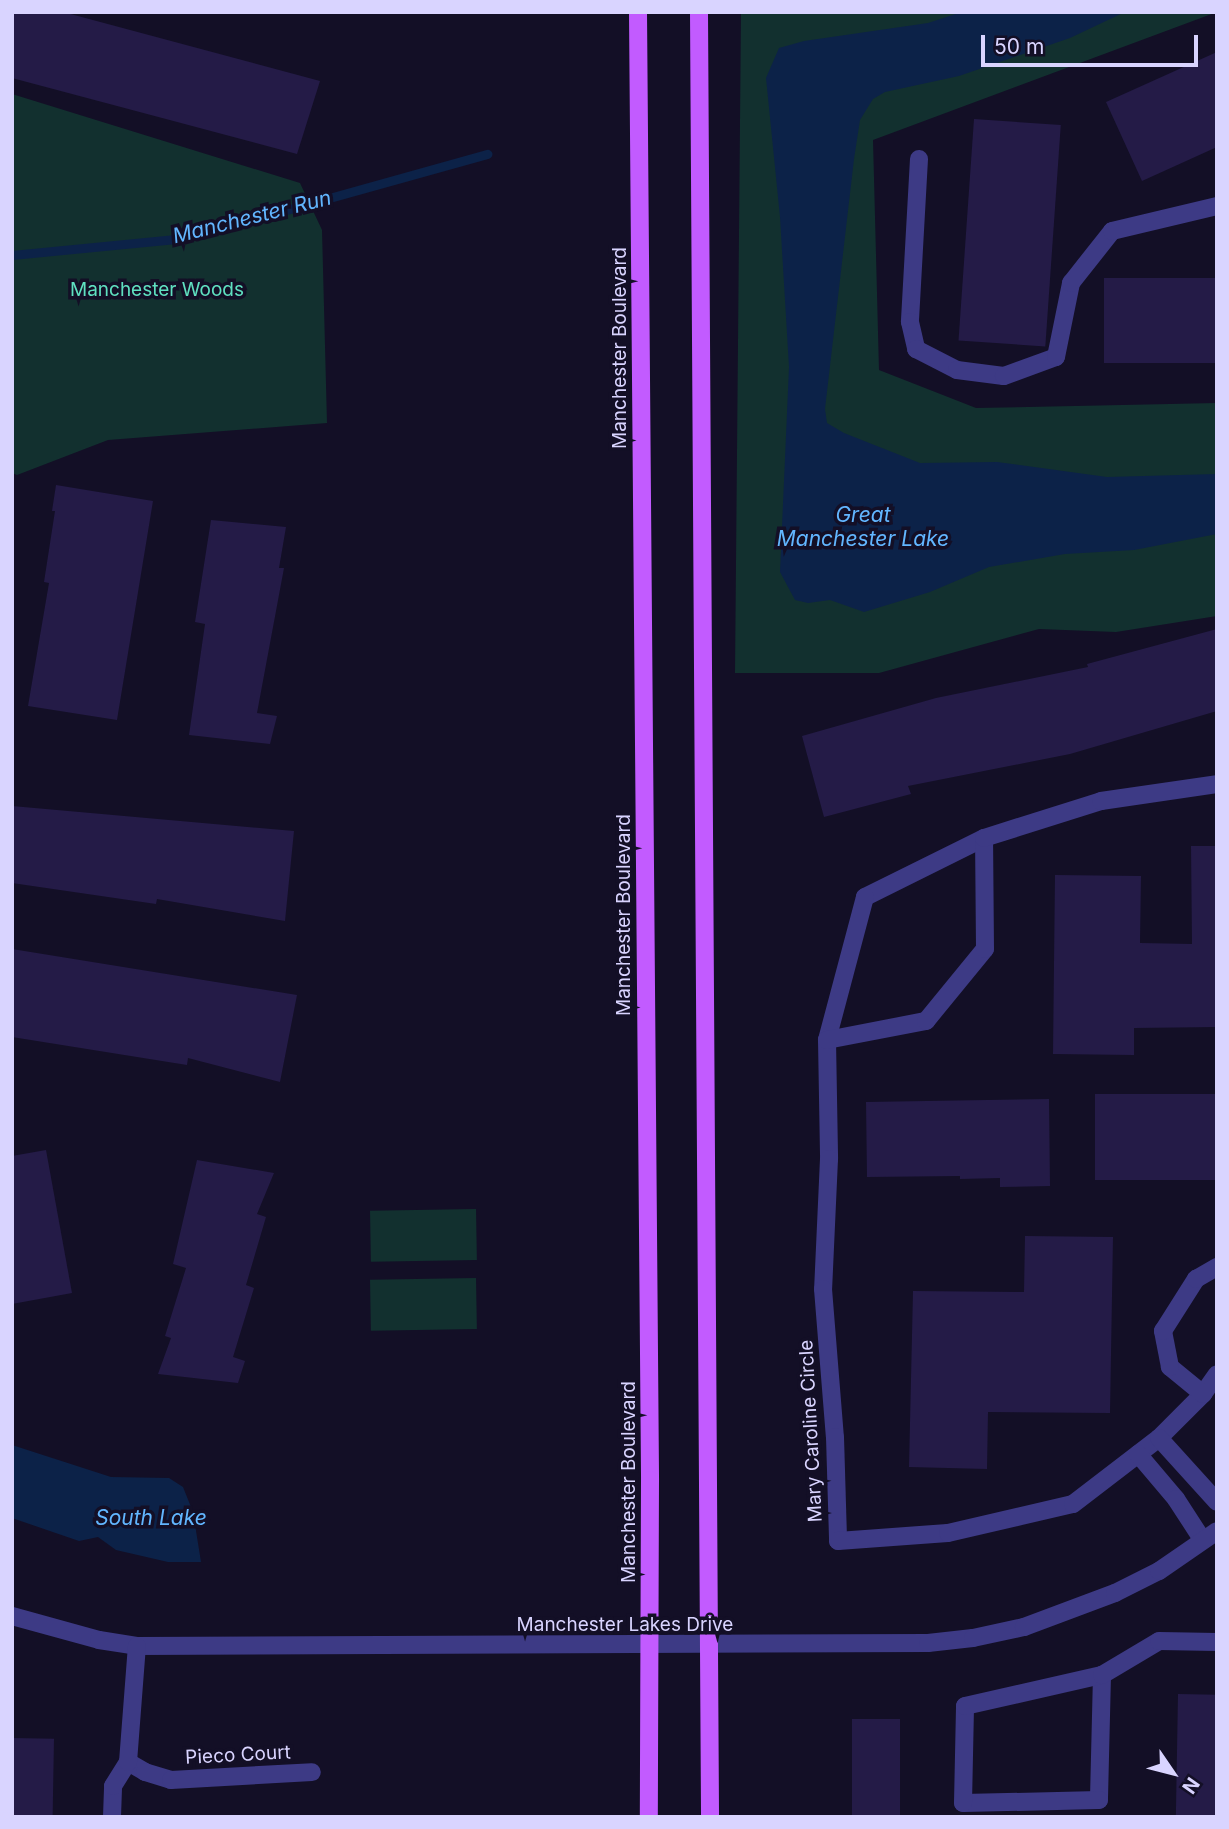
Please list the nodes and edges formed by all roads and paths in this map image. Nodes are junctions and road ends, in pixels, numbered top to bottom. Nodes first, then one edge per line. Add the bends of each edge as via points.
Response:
1 (638, 12) edge
2 (699, 12) edge
3 (919, 159) dead end
4 (1217, 205) edge
5 (1217, 784) edge
6 (984, 838) junction
7 (827, 1040) junction
8 (1217, 1267) edge
9 (1217, 1374) edge
10 (1203, 1394) junction
11 (1159, 1438) junction
12 (1138, 1454) junction
13 (1217, 1503) edge
14 (1213, 1534) edge
15 (12, 1616) edge
16 (1217, 1642) edge
17 (137, 1646) junction
18 (650, 1646) junction
19 (710, 1646) junction
20 (1102, 1675) junction
21 (128, 1762) junction
22 (312, 1772) dead end
23 (112, 1817) edge
24 (649, 1817) edge
25 (710, 1817) edge

1 - 18 main road, Manchester Boulevard
2 - 19 main road
3 - 4 street via 910,322 916,349 957,370 1004,376 1056,357 1071,283 1112,231
5 - 6 street, Mary Caroline Circle via 1101,801
6 - 7 street, Mary Caroline Circle via 865,897
6 - 7 street via 985,949 926,1021
7 - 12 street, Mary Caroline Circle via 823,1289 838,1541 948,1533 1073,1504
8 - 10 street via 1196,1279 1163,1331 1170,1367
9 - 10 street, Mary Caroline Circle
10 - 11 street, Mary Caroline Circle
11 - 12 street, Mary Caroline Circle
11 - 13 street
12 - 14 street via 1175,1499
14 - 19 street, Manchester Lakes Drive via 1159,1571 1115,1593 1024,1627 928,1643
15 - 17 street, Manchester Lakes Drive
16 - 20 street via 1160,1641
17 - 18 street, Manchester Lakes Drive
17 - 21 street
18 - 19 street, Manchester Lakes Drive
18 - 24 main road, Manchester Boulevard
19 - 25 main road
20 - 20 street via 1099,1800 963,1803 965,1706
21 - 22 street, Pieco Court via 172,1780
21 - 23 street via 113,1786

